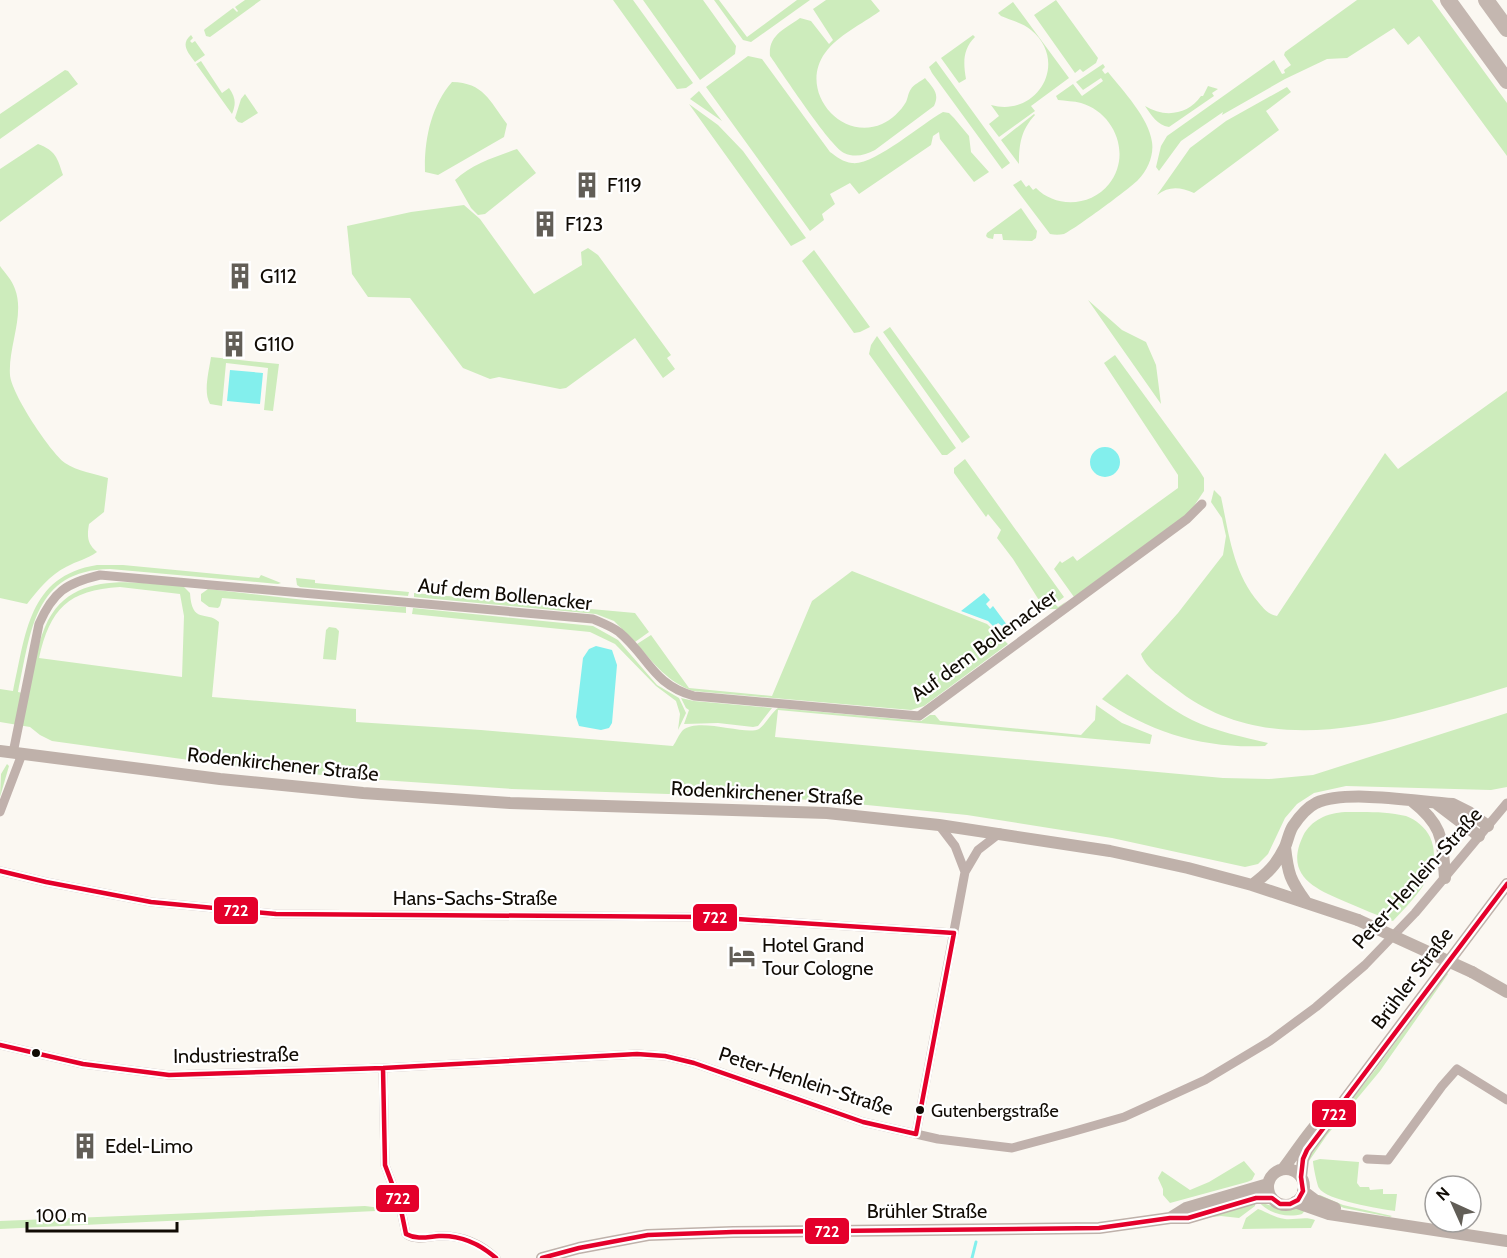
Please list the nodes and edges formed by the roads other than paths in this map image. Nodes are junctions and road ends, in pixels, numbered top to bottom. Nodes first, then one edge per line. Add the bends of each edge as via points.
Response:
1 (1448, 0) edge
2 (1486, 0) edge
3 (1507, 29) edge
4 (1507, 81) edge
5 (1202, 504) dead end
6 (7, 754) edge
7 (1411, 800) junction
8 (1436, 803) junction
9 (1507, 803) edge
10 (0, 812) edge
11 (939, 825) junction
12 (1488, 826) junction
13 (1000, 833) junction
14 (1479, 836) junction
15 (1285, 847) junction
16 (0, 871) edge
17 (965, 872) junction
18 (1445, 878) junction
19 (1252, 885) junction
20 (1507, 885) edge
21 (1306, 902) junction
22 (954, 933) junction
23 (1507, 992) edge
24 (0, 1045) edge
25 (475, 1063) joint
26 (383, 1068) junction
27 (1348, 1094) junction
28 (1507, 1100) edge
29 (916, 1134) junction
30 (1368, 1159) dead end
31 (1283, 1169) junction
32 (1300, 1177) junction
33 (1268, 1184) junction
34 (1299, 1196) junction
35 (1272, 1198) junction
36 (1170, 1218) junction
37 (1507, 1241) edge
38 (496, 1258) edge
39 (542, 1258) edge

1 - 4 highway
2 - 3 highway
5 - 6 street, Auf dem Bollenacker via 919,716 687,694 665,684 621,634 593,619 100,575 77,580 56,594 47,607 39,624
6 - 10 street, Auf dem Bollenacker
6 - 11 main road, Rodenkirchener Straße via 363,793 826,813
7 - 8 main road
7 - 15 main road via 1346,796 1326,799 1303,813 1291,828
7 - 18 main road via 1438,828 1443,842
8 - 12 main road via 1453,804
8 - 14 main road
9 - 12 street, Peter-Henlein-Straße
11 - 13 main road, Rodenkirchener Straße
11 - 17 street via 955,846
12 - 14 street, Peter-Henlein-Straße
13 - 17 street via 978,850
13 - 19 main road, Rodenkirchener Straße via 1110,851
14 - 18 street, Peter-Henlein-Straße
15 - 19 main road via 1272,870
15 - 21 main road via 1292,883
16 - 22 street, Hans-Sachs-Straße via 151,902 276,914 706,917
17 - 22 street
18 - 29 street, Peter-Henlein-Straße via 1365,965 1316,1007 1270,1041 1205,1080 1124,1117 1012,1148
19 - 21 main road, Rodenkirchener Straße
20 - 27 main road, Brühler Straße
21 - 23 main road, Rodenkirchener Straße, bridge via 1358,920
22 - 29 street
24 - 26 street, Industriestraße via 83,1064 169,1075
25 - 26 street, Industriestraße
25 - 29 street, Peter-Henlein-Straße via 636,1054 665,1056 863,1122
26 - 38 street via 385,1165 406,1234 417,1238 467,1239
27 - 31 main road, Brühler Straße via 1309,1131
27 - 32 main road, Brühler Straße via 1307,1150
28 - 30 street via 1457,1069 1388,1160
31 - 32 main road
31 - 33 main road via 1272,1175
32 - 34 main road via 1303,1183
33 - 35 main road
33 - 36 main road, Brühler Straße via 1186,1208
34 - 35 main road via 1290,1204 1280,1204
34 - 37 main road via 1329,1214
35 - 36 main road, Brühler Straße via 1256,1198 1188,1218
36 - 39 main road, Brühler Straße via 1099,1228 648,1235

